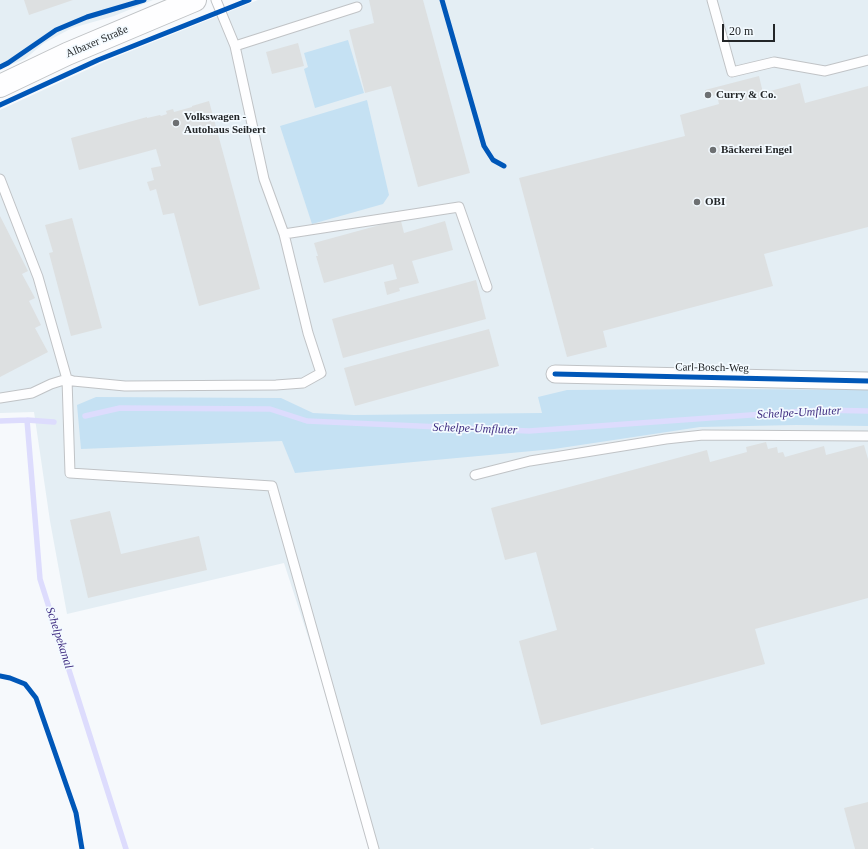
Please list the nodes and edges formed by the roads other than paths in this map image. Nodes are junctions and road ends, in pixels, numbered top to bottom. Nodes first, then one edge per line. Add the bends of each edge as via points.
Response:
1 (195, 0) edge
2 (216, 0) edge
3 (712, 0) edge
4 (357, 7) dead end
5 (235, 46) junction
6 (868, 60) edge
7 (0, 86) edge
8 (0, 179) edge
9 (284, 234) junction
10 (487, 287) dead end
11 (555, 374) dead end
12 (67, 379) junction
13 (868, 381) edge
14 (0, 398) edge
15 (868, 436) edge
16 (476, 475) dead end
17 (374, 849) edge

1 - 7 main road, Albaxer Straße via 67,54
2 - 5 lane
3 - 6 lane via 732,72 774,62 824,70
4 - 5 lane
5 - 9 lane via 264,179
8 - 12 lane via 38,277
9 - 10 lane via 459,207
9 - 12 lane via 308,333 321,373 303,383 276,385 125,386
11 - 13 street, Carl-Bosch-Weg
12 - 14 lane via 32,393
12 - 17 lane via 70,472 272,486
15 - 16 lane via 703,435 530,461

